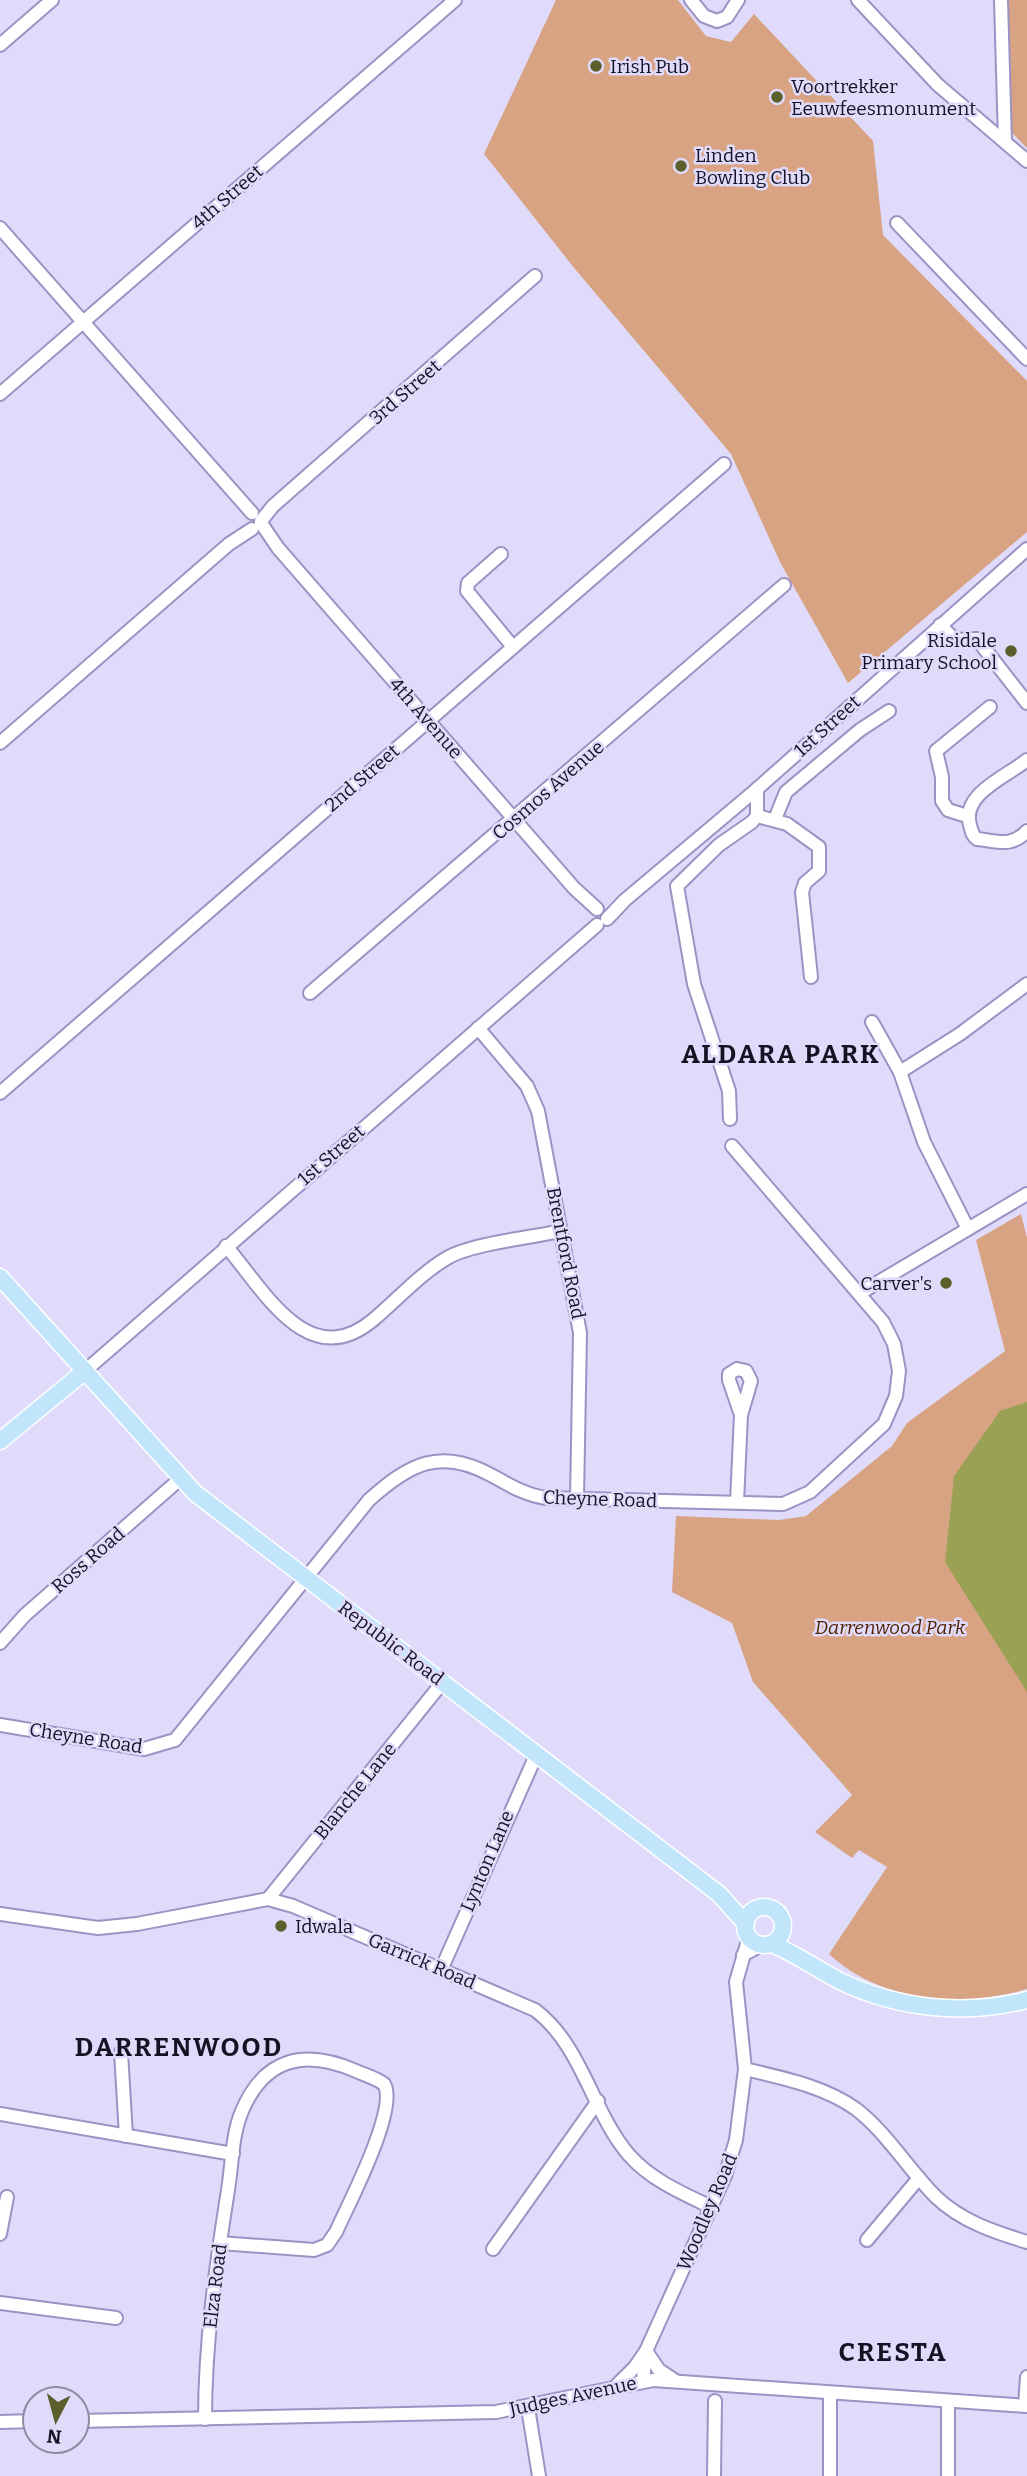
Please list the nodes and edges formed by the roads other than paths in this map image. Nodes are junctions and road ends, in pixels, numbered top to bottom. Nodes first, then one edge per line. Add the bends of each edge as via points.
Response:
1 (51, 0) edge
2 (455, 0) edge
3 (691, 0) edge
4 (738, 0) edge
5 (858, 0) edge
6 (1001, 0) edge
7 (0, 45) edge
8 (1005, 142) junction
9 (1027, 162) edge
10 (897, 223) dead end
11 (0, 228) edge
12 (535, 276) dead end
13 (84, 321) junction
14 (1027, 359) edge
15 (0, 394) edge
16 (724, 464) dead end
17 (253, 521) junction
18 (1027, 549) edge
19 (501, 554) dead end
20 (784, 585) dead end
21 (940, 625) junction
22 (513, 647) junction
23 (1027, 703) edge
24 (990, 706) dead end
25 (889, 711) dead end
26 (428, 720) junction
27 (0, 743) edge
28 (1027, 760) edge
29 (757, 789) junction
30 (757, 816) junction
31 (967, 816) junction
32 (514, 819) junction
33 (775, 819) junction
34 (1027, 831) edge
35 (598, 916) junction
36 (811, 977) dead end
37 (1027, 984) edge
38 (310, 993) dead end
39 (872, 1022) dead end
40 (478, 1027) junction
41 (900, 1072) junction
42 (0, 1093) edge
43 (730, 1119) dead end
44 (732, 1146) dead end
45 (1027, 1194) edge
46 (968, 1229) junction
47 (561, 1231) junction
48 (226, 1245) junction
49 (0, 1277) edge
50 (860, 1293) junction
51 (85, 1371) junction
52 (741, 1415) dead end
53 (0, 1441) edge
54 (180, 1479) junction
55 (577, 1499) junction
56 (737, 1502) junction
57 (307, 1578) junction
58 (0, 1643) edge
59 (442, 1683) junction
60 (0, 1725) edge
61 (537, 1752) junction
62 (719, 1894) junction
63 (268, 1899) junction
64 (758, 1908) junction
65 (0, 1914) edge
66 (783, 1929) junction
67 (757, 1937) junction
68 (804, 1957) junction
69 (441, 1970) junction
70 (1027, 2000) edge
71 (121, 2052) dead end
72 (745, 2069) junction
73 (598, 2101) junction
74 (0, 2114) edge
75 (126, 2136) junction
76 (233, 2154) junction
77 (919, 2179) junction
78 (7, 2197) dead end
79 (711, 2207) junction
80 (0, 2234) edge
81 (867, 2240) dead end
82 (1027, 2242) edge
83 (220, 2243) junction
84 (493, 2249) dead end
85 (0, 2303) edge
86 (116, 2318) dead end
87 (646, 2350) junction
88 (1027, 2377) edge
89 (675, 2380) junction
90 (643, 2381) junction
91 (616, 2385) junction
92 (830, 2393) junction
93 (715, 2401) dead end
94 (948, 2401) junction
95 (1026, 2406) edge
96 (528, 2408) junction
97 (205, 2418) junction
98 (21, 2421) edge
99 (91, 2421) edge
100 (0, 2422) edge
101 (539, 2476) edge
102 (715, 2476) edge
103 (830, 2476) edge
104 (947, 2476) edge

1 - 7 street
2 - 13 street, 4th Street
3 - 4 street via 713,21 727,17
5 - 8 street via 938,85
6 - 8 street
8 - 9 street
10 - 14 street
11 - 13 street, 4th Avenue
12 - 17 street, 3rd Street
13 - 15 street, 4th Street
13 - 17 street, 4th Avenue
16 - 22 street, 2nd Street
17 - 26 street, 4th Avenue
17 - 27 street, 3rd Street
18 - 21 street, 1st Street
19 - 22 street via 468,583 467,591
20 - 32 street, Cosmos Avenue
21 - 23 street via 955,640 977,639
21 - 29 street, 1st Street
22 - 26 street, 2nd Street
24 - 31 street via 936,751 942,801 948,810
25 - 33 street via 786,792
26 - 32 street, 4th Avenue
26 - 42 street, 2nd Street
28 - 31 street via 976,797
29 - 30 street
29 - 35 street, 1st Street via 625,900
30 - 33 street
30 - 43 street via 677,886 694,984 731,1099
31 - 34 street via 977,839 1006,844
32 - 35 street, 4th Avenue
32 - 38 street, Cosmos Avenue
33 - 36 street via 812,839 821,852 819,871 802,892
35 - 40 street, 1st Street via 578,941
37 - 41 street
39 - 41 street
40 - 47 street, Brentford Road via 531,1092
40 - 48 street, 1st Street
41 - 46 street via 924,1142
44 - 50 street, Cheyne Road
45 - 46 street
46 - 50 street
47 - 48 street via 447,1258 361,1329 337,1339 314,1336 294,1325
47 - 55 street, Brentford Road via 580,1332
48 - 51 street, 1st Street
49 - 51 main road, Republic Road
50 - 56 street, Cheyne Road via 890,1333 898,1356 896,1396 884,1424 800,1498 783,1504
51 - 53 main road
51 - 54 main road, Republic Road
52 - 56 street
54 - 57 main road, Republic Road via 219,1514
54 - 58 street, Ross Road via 25,1615
55 - 56 street, Cheyne Road
55 - 57 street, Cheyne Road via 527,1494 465,1463 430,1462 390,1481 369,1500
57 - 59 main road, Republic Road
57 - 60 street, Cheyne Road via 188,1728 168,1744 144,1749
59 - 61 main road, Republic Road
59 - 63 street, Blanche Lane
61 - 62 main road, Republic Road
61 - 69 street, Lynton Lane
62 - 64 main road, Republic Road
62 - 67 main road, Republic Road
63 - 65 street, Garrick Road via 105,1927
63 - 69 street, Garrick Road
64 - 66 main road, Republic Road via 778,1912
64 - 67 main road via 750,1913
66 - 67 main road
66 - 68 main road, Republic Road
67 - 68 main road, Republic Road
67 - 72 street, Woodley Road via 743,1955 736,1982
68 - 70 main road, Republic Road via 837,1980 920,2007 999,2007
69 - 73 street, Garrick Road via 545,2017
71 - 75 street
72 - 77 street via 838,2098 872,2123
72 - 79 street, Woodley Road via 736,2140
73 - 79 street, Garrick Road via 637,2164
73 - 84 street
74 - 75 street
75 - 76 street
76 - 83 street, Elza Road
76 - 83 street, Elza Road via 243,2110 276,2066 304,2059 328,2060 382,2082 387,2089 381,2127 327,2245 309,2250
77 - 81 street
77 - 82 street via 967,2219
78 - 80 street
79 - 87 street, Woodley Road
83 - 97 street, Elza Road via 208,2336
85 - 86 street
87 - 89 street via 659,2370
87 - 90 street, Woodley Road
87 - 91 street
88 - 95 street
89 - 90 street, Judges Avenue
89 - 92 street, Judges Avenue
90 - 91 street, Judges Avenue
91 - 96 street, Judges Avenue
92 - 94 street, Judges Avenue
92 - 103 street
93 - 102 street
94 - 95 street, Judges Avenue
94 - 104 street
96 - 97 street, Judges Avenue via 487,2413
96 - 101 street
97 - 99 street, Judges Avenue
98 - 100 street

